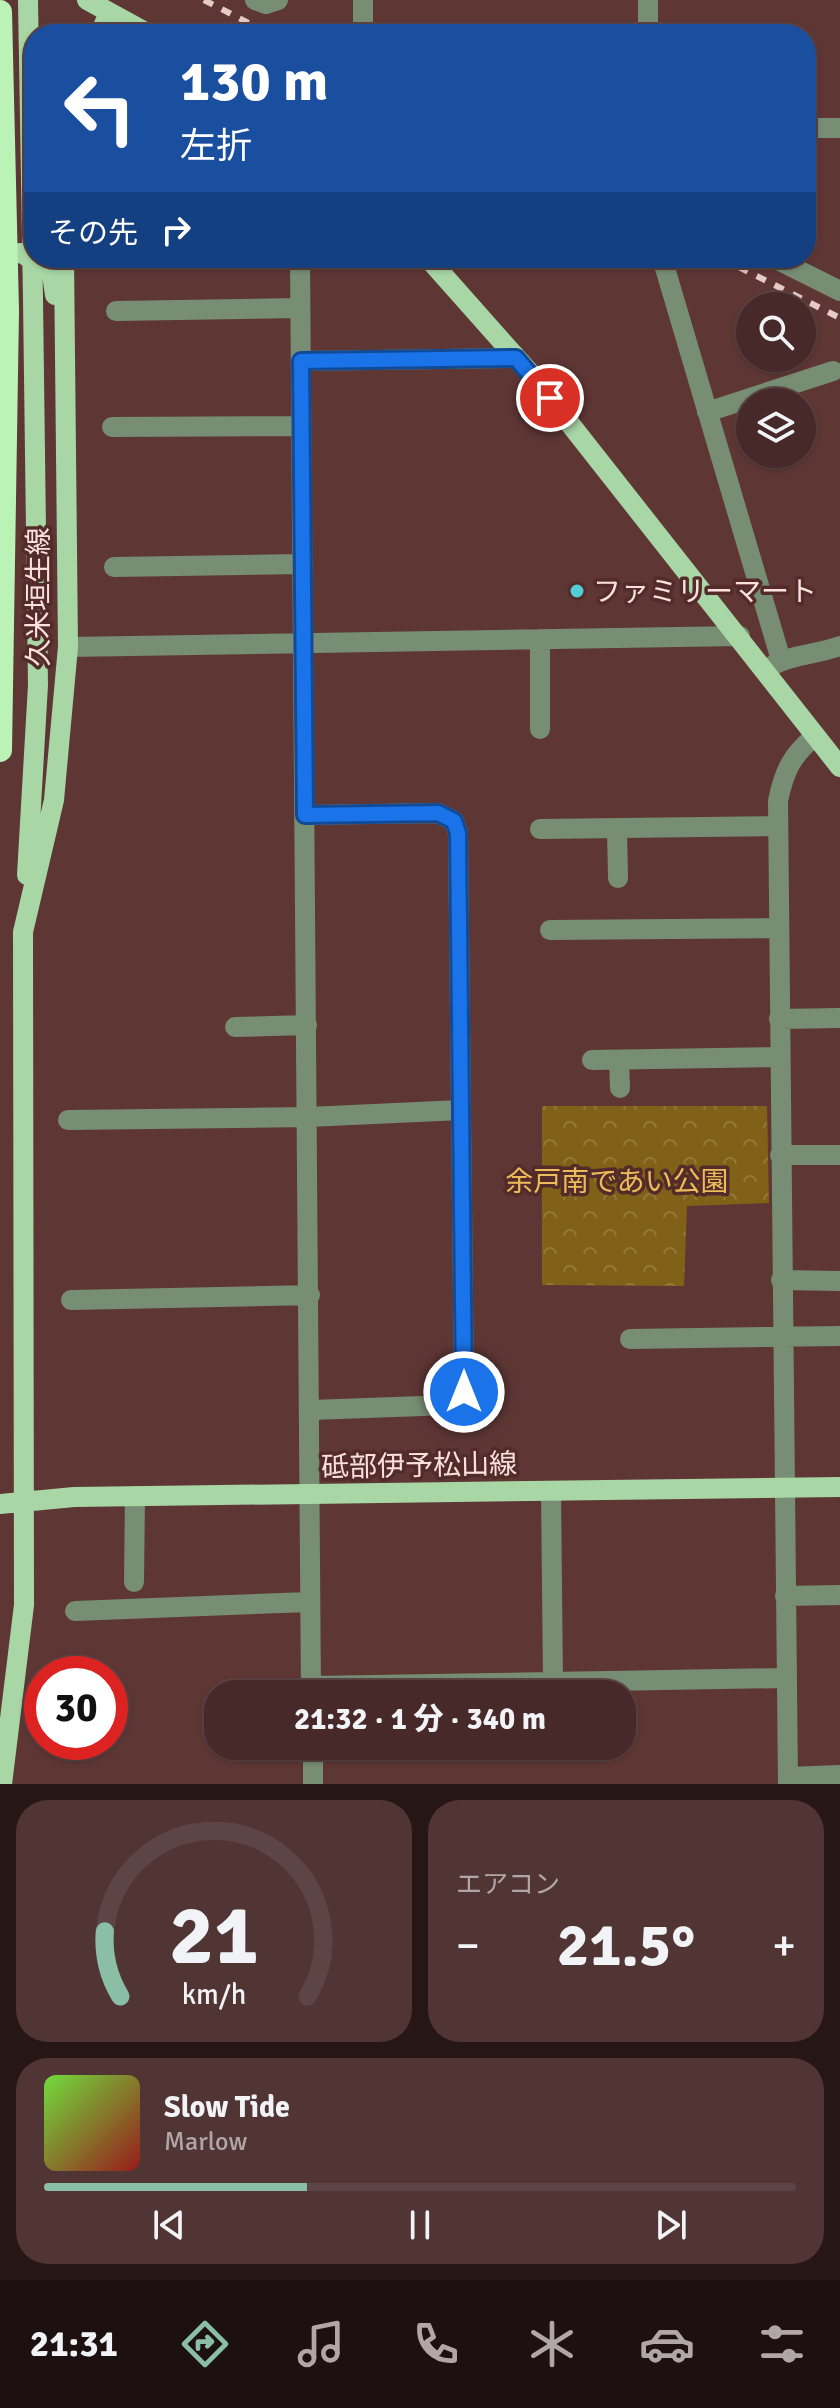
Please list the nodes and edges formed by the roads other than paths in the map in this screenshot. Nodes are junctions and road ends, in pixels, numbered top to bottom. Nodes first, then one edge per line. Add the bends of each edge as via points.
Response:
1 (28, 0) edge
2 (87, 0) edge
3 (255, 0) edge
4 (278, 0) edge
5 (363, 0) edge
6 (648, 0) edge
7 (0, 12) edge
8 (109, 12) junction
9 (28, 24) edge
10 (104, 24) edge
11 (131, 24) edge
12 (363, 24) edge
13 (648, 24) edge
14 (816, 128) edge
15 (840, 128) edge
16 (24, 247) edge
17 (0, 254) edge
18 (32, 268) edge
19 (47, 268) edge
20 (64, 268) edge
21 (300, 268) edge
22 (437, 268) edge
23 (665, 268) edge
24 (794, 268) edge
25 (840, 291) edge
26 (300, 308) junction
27 (116, 311) dead end
28 (516, 358) junction
29 (301, 361) junction
30 (65, 366) junction
31 (833, 371) dead end
32 (707, 412) junction
33 (301, 426) junction
34 (112, 427) dead end
35 (303, 564) junction
36 (114, 567) dead end
37 (740, 636) junction
38 (540, 639) junction
39 (303, 643) junction
40 (840, 646) edge
41 (68, 647) junction
42 (773, 666) junction
43 (540, 729) dead end
44 (814, 737) junction
45 (0, 750) edge
46 (840, 767) edge
47 (305, 815) junction
48 (778, 826) junction
49 (617, 828) junction
50 (540, 829) dead end
51 (618, 878) dead end
52 (779, 928) junction
53 (550, 930) dead end
54 (23, 932) junction
55 (840, 1018) edge
56 (779, 1019) junction
57 (307, 1025) junction
58 (235, 1027) dead end
59 (779, 1057) junction
60 (592, 1060) dead end
61 (619, 1060) junction
62 (620, 1088) dead end
63 (461, 1110) junction
64 (308, 1117) junction
65 (68, 1120) dead end
66 (780, 1155) junction
67 (840, 1155) edge
68 (781, 1280) junction
69 (840, 1281) edge
70 (310, 1295) junction
71 (71, 1300) dead end
72 (840, 1336) edge
73 (781, 1337) junction
74 (630, 1339) dead end
75 (311, 1410) junction
76 (840, 1487) edge
77 (783, 1488) junction
78 (551, 1491) junction
79 (310, 1494) junction
80 (135, 1496) junction
81 (22, 1499) junction
82 (0, 1504) edge
83 (134, 1582) dead end
84 (840, 1595) edge
85 (785, 1596) junction
86 (309, 1602) junction
87 (75, 1611) dead end
88 (786, 1678) junction
89 (311, 1680) edge
90 (553, 1680) edge
91 (636, 1681) edge
92 (313, 1760) edge
93 (840, 1775) edge
94 (788, 1780) edge
95 (2, 1784) edge
96 (313, 1784) edge

1 - 9 main road, 久米垣生線, bridge
2 - 8 main road
3 - 4 street
5 - 12 street
6 - 13 street
7 - 45 highway, bridge via 7,296
8 - 10 main road
8 - 11 main road
14 - 15 street
16 - 17 main road
18 - 54 main road, 久米垣生線, bridge via 38,685
19 - 30 main road
20 - 30 main road, 久米垣生線
21 - 26 street
22 - 28 main road
23 - 32 street
24 - 25 street
26 - 27 street
26 - 29 street
28 - 29 street
28 - 37 main road
29 - 33 street
30 - 41 main road, 久米垣生線
31 - 32 street
32 - 42 street
33 - 34 street
33 - 35 street
35 - 36 street
35 - 39 street
37 - 38 street
37 - 42 main road
38 - 39 street
38 - 43 street
39 - 41 street
39 - 47 street
40 - 42 street
41 - 54 main road, 久米垣生線 via 54,800
42 - 44 main road
44 - 46 main road
44 - 48 street via 783,773
47 - 57 street
47 - 63 street via 438,813 454,821
48 - 49 street
48 - 52 street
49 - 50 street
49 - 51 street
52 - 53 street
52 - 56 street
54 - 81 main road, 久米垣生線
55 - 56 street
56 - 59 street
57 - 58 street
57 - 64 street
59 - 61 street
59 - 66 street
60 - 61 street
61 - 62 street
63 - 64 street
63 - 75 street via 464,1392 450,1405
64 - 65 street
64 - 70 street
66 - 67 street
66 - 68 street
68 - 69 street
68 - 73 street
70 - 71 street
70 - 75 street
72 - 73 street
73 - 74 street
73 - 77 street
75 - 79 street
76 - 77 main road, 砥部伊予松山線
77 - 78 main road, 砥部伊予松山線
77 - 85 street
78 - 79 main road, 砥部伊予松山線
78 - 90 street
79 - 80 main road, 砥部伊予松山線
79 - 86 street
80 - 81 main road, 砥部伊予松山線
80 - 83 street
81 - 82 main road, 砥部伊予松山線
81 - 95 main road, 久米垣生線 via 24,1605
84 - 85 street
85 - 88 street
86 - 87 street
86 - 89 street
88 - 91 street
88 - 94 street
92 - 96 street
93 - 94 street

